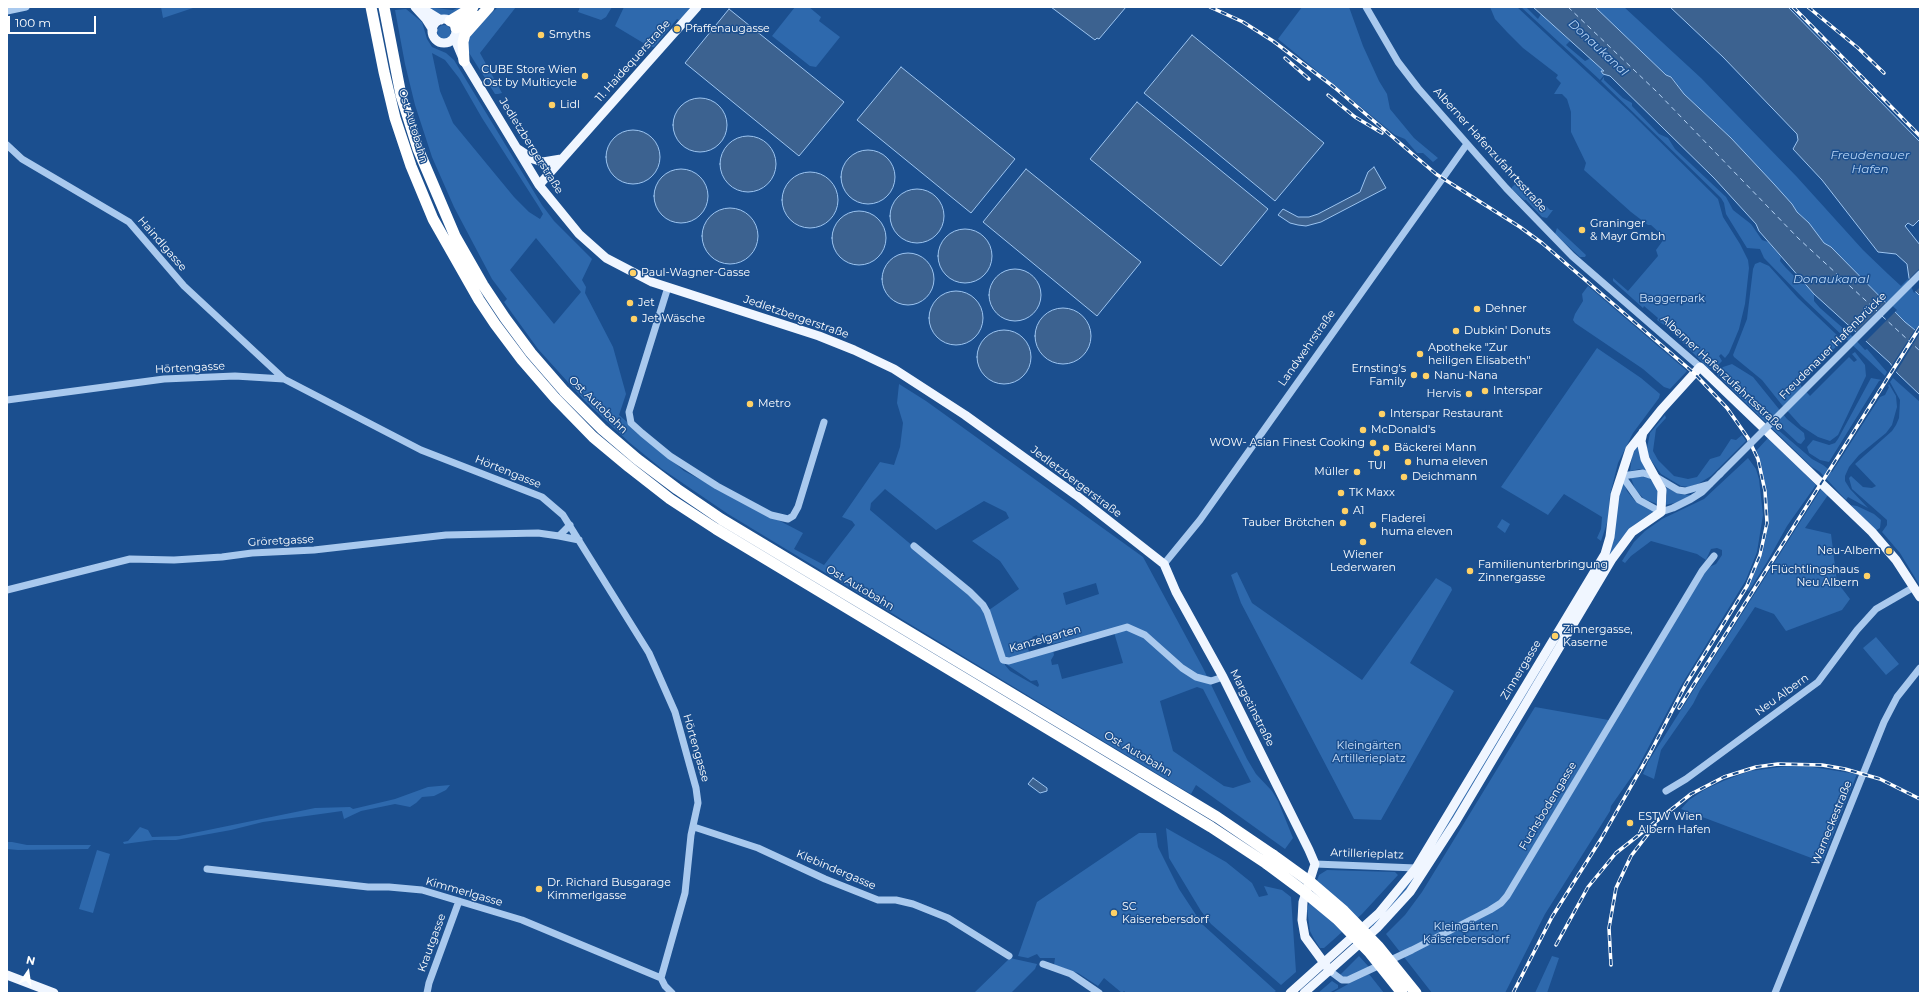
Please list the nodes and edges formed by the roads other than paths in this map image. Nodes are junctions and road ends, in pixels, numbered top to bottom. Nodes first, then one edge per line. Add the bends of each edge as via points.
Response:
1 (26, 7) edge
2 (384, 7) edge
3 (415, 7) edge
4 (420, 7) edge
5 (473, 7) edge
6 (697, 7) edge
7 (1366, 7) edge
8 (488, 8) edge
9 (372, 10) edge
10 (7, 11) edge
11 (450, 27) junction
12 (433, 30) junction
13 (445, 43) junction
14 (464, 61) junction
15 (1467, 144) junction
16 (7, 146) edge
17 (516, 147) junction
18 (561, 160) junction
19 (539, 185) junction
20 (1920, 274) edge
21 (668, 287) junction
22 (1700, 367) junction
23 (284, 379) junction
24 (7, 400) edge
25 (824, 422) dead end
26 (1644, 431) junction
27 (1622, 476) junction
28 (1656, 477) junction
29 (1710, 484) junction
30 (1661, 512) junction
31 (570, 525) junction
32 (559, 536) junction
33 (579, 540) junction
34 (914, 546) dead end
35 (1714, 556) dead end
36 (1164, 564) junction
37 (1914, 587) junction
38 (7, 590) edge
39 (1920, 597) edge
40 (1920, 668) edge
41 (1223, 677) junction
42 (1666, 791) dead end
43 (694, 827) junction
44 (1270, 859) junction
45 (1315, 864) junction
46 (207, 869) dead end
47 (1419, 870) junction
48 (459, 901) junction
49 (1009, 956) dead end
50 (1043, 964) dead end
51 (1323, 964) junction
52 (1330, 971) junction
53 (7, 975) edge
54 (661, 978) junction
55 (54, 993) edge
56 (427, 993) edge
57 (672, 993) edge
58 (1099, 993) edge
59 (1290, 993) edge
60 (1304, 993) edge
61 (1402, 993) edge
62 (1416, 993) edge
63 (1776, 993) edge

1 - 10 street
2 - 44 highway, Ost Autobahn via 395,72 418,149 455,236 483,285 531,353 602,429 636,459 721,519 1217,817
3 - 12 main road
4 - 11 main road
5 - 11 highway
6 - 18 main road, 11. Haidequerstraße
7 - 15 street, Alberner Hafenzufahrtsstraße via 1398,62
8 - 11 highway
8 - 14 highway via 465,34
9 - 44 highway, Ost Autobahn via 395,118 433,219 479,300 522,360 593,437 670,499 729,538 1211,827
11 - 12 main road via 435,24
11 - 13 main road via 450,41
11 - 14 main road, Jedletzbergerstraße
12 - 13 main road, Jedletzbergerstraße via 435,38
13 - 14 main road, Jedletzbergerstraße
14 - 17 main road, Jedletzbergerstraße
15 - 22 street, Alberner Hafenzufahrtsstraße via 1564,248
15 - 36 street, Landwehrstraße via 1200,520
16 - 23 street, Haindlgasse via 22,159 129,222 184,286
17 - 18 main road via 533,159 543,162
17 - 19 main road, Jedletzbergerstraße
18 - 19 main road, 11. Haidequerstraße
19 - 21 main road, Jedletzbergerstraße via 578,234 606,258 648,281
20 - 29 street, Freudenauer Hafenbrücke, bridge
21 - 25 street via 629,412 631,423 642,433 670,456 717,486 771,515 788,519 798,507
21 - 36 main road, Jedletzbergerstraße via 819,336 894,369 965,415 1076,495
22 - 26 main road, Zinnergasse
22 - 37 main road, Alberner Hafenzufahrtsstraße via 1872,532
23 - 24 street, Hörtengasse via 235,376 164,379
23 - 31 street, Hörtengasse via 421,450 542,497 563,515
26 - 27 main road, Zinnergasse via 1630,449
26 - 28 main road via 1642,450
27 - 28 street via 1643,473
27 - 30 street via 1639,500
27 - 47 main road, Zinnergasse via 1615,495 1610,536 1604,555
28 - 29 street via 1685,492
28 - 30 main road via 1663,497
29 - 30 street, Zinnergasse via 1691,499
30 - 47 main road, Zinnergasse via 1632,532 1612,559
31 - 32 street
31 - 33 street, Hörtengasse
32 - 33 street, Gröretgasse
32 - 38 street, Gröretgasse via 538,533 446,534 314,550 174,560 130,559
33 - 43 street, Hörtengasse via 649,653 675,712 696,788 698,803
34 - 41 street, Kanzelgarten via 983,605 1004,660 1009,661 1127,627 1149,638 1182,668 1196,677 1211,681
35 - 52 street, Fuchsbodengasse via 1501,903 1348,980 1342,980
36 - 41 main road, Margetinstraße via 1176,592
37 - 39 main road, Alberner Hafenzufahrtsstraße
37 - 42 street, Neu Albern via 1876,609 1818,682 1807,692
40 - 63 street, Warneckestraße via 1897,697 1884,722
41 - 45 main road, Margetinstraße
43 - 49 street, Klebindergasse via 758,848 825,880 878,900 896,900 913,904 948,918
43 - 54 street, Hörtengasse via 685,893
44 - 61 highway, bridge via 1370,953
44 - 62 highway, bridge via 1309,881 1344,911 1378,946
45 - 47 street, Artillerieplatz
45 - 51 main road, Artillerieplatz via 1303,902 1302,920 1305,937
46 - 48 street, Kimmerlgasse via 368,887 422,890
47 - 51 main road, Artillerieplatz via 1379,913
47 - 52 main road via 1410,892 1378,928
48 - 54 street, Kimmerlgasse via 522,920
48 - 56 street, Krautgasse
50 - 58 street via 1071,974
51 - 52 main road, Artillerieplatz
51 - 59 main road
52 - 60 main road
53 - 55 main road
54 - 57 street

